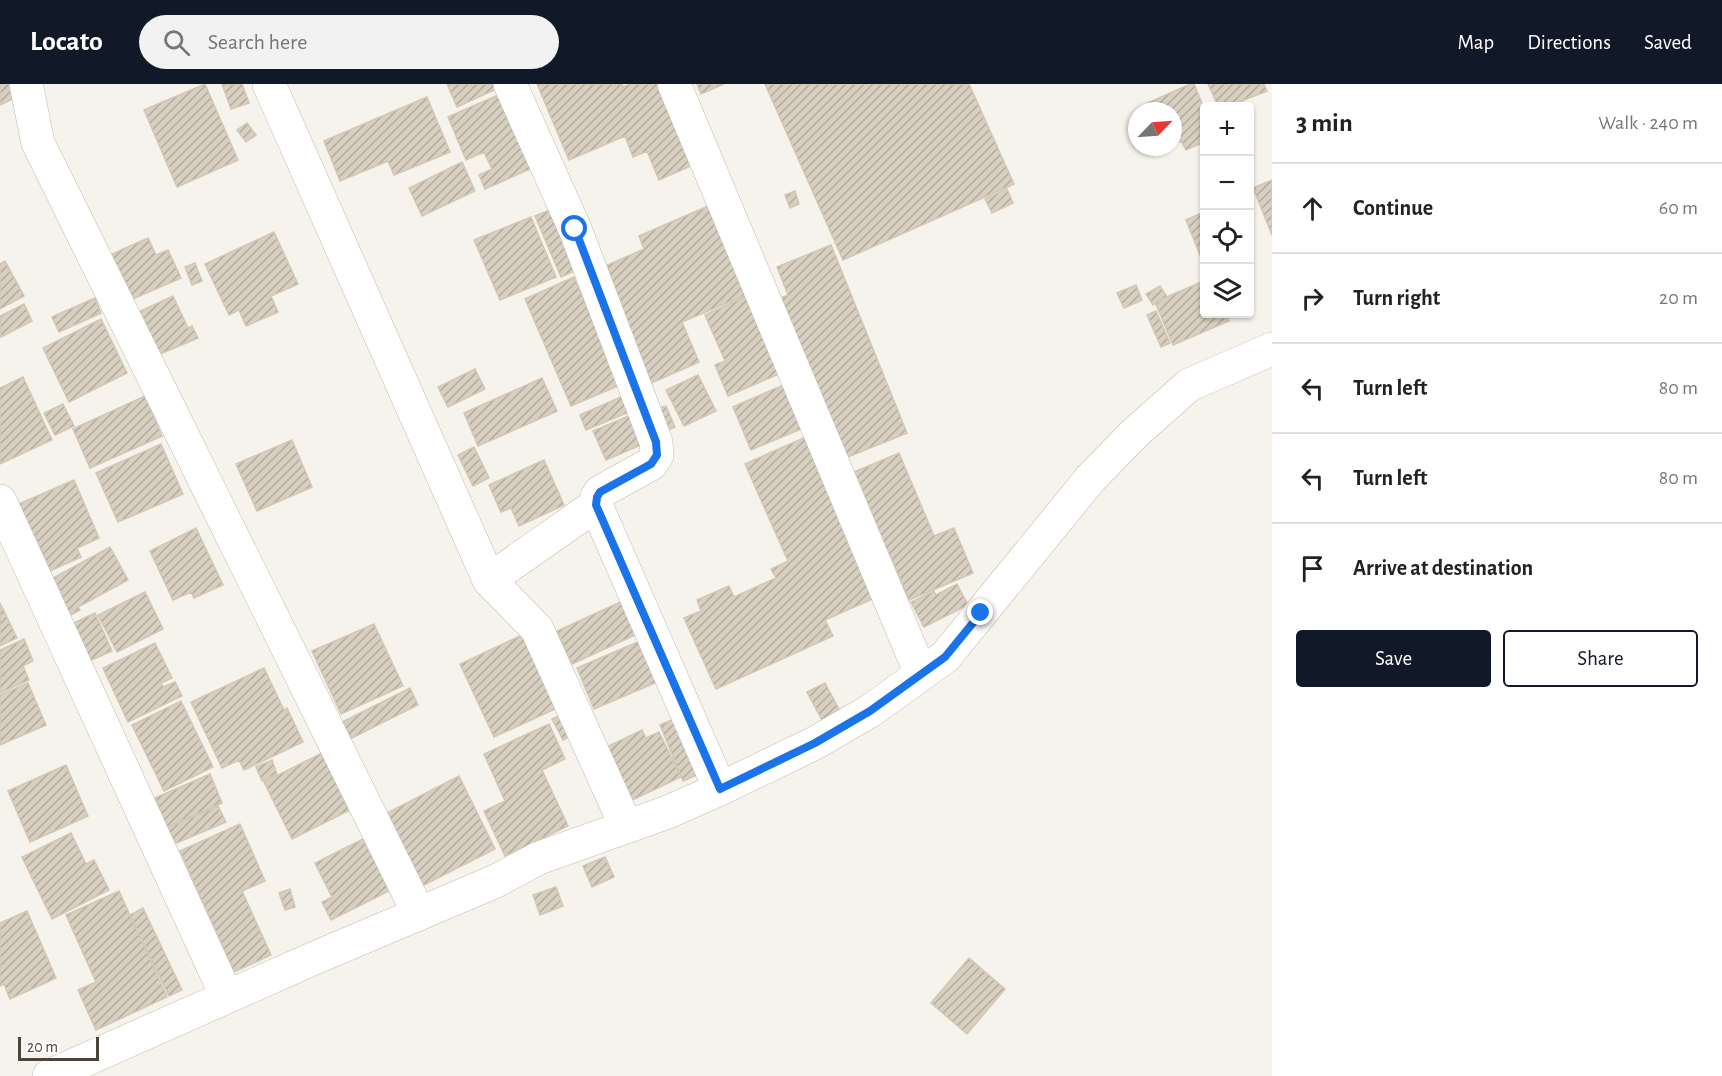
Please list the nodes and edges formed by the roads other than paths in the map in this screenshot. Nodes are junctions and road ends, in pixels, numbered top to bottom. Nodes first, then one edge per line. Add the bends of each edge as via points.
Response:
1 (26, 84) edge
2 (269, 84) edge
3 (510, 84) edge
4 (674, 84) edge
5 (1272, 349) edge
6 (0, 501) edge
7 (596, 505) junction
8 (489, 580) junction
9 (921, 675) junction
10 (720, 789) junction
11 (626, 826) junction
12 (419, 914) junction
13 (227, 997) junction
14 (49, 1076) edge

1 - 12 street via 38,143
2 - 8 street
3 - 7 street via 575,229 656,442 657,455 651,464 600,492
4 - 9 street
5 - 9 street via 1189,385 1135,433 1091,478 945,657
6 - 13 street
7 - 8 street
7 - 10 street
8 - 11 street via 537,629
9 - 10 street via 815,743
10 - 11 street
11 - 12 street via 539,858
12 - 13 street
13 - 14 street

